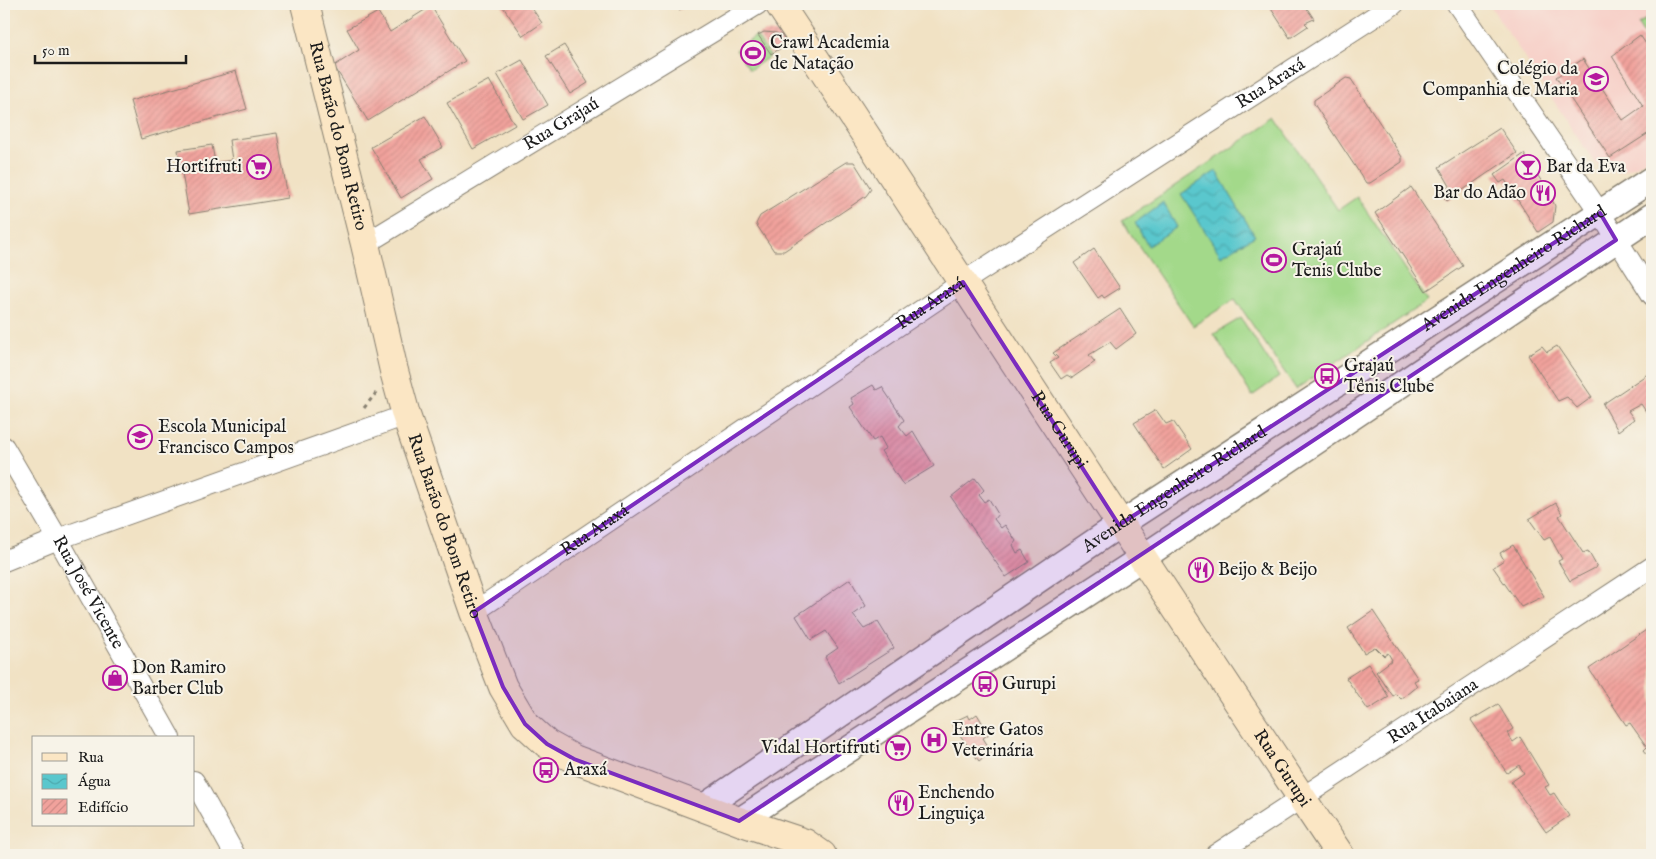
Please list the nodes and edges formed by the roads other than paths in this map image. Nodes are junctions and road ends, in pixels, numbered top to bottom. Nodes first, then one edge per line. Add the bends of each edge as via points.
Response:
1 (305, 4) edge
2 (758, 4) edge
3 (779, 4) edge
4 (1394, 4) edge
5 (1457, 4) edge
6 (1652, 179) edge
7 (1600, 213) junction
8 (1652, 216) edge
9 (1616, 240) junction
10 (365, 244) junction
11 (963, 282) junction
12 (1652, 295) edge
13 (406, 415) junction
14 (4, 447) edge
15 (1119, 525) junction
16 (58, 539) junction
17 (1142, 558) junction
18 (4, 561) edge
19 (1652, 567) edge
20 (474, 612) junction
21 (169, 736) edge
22 (195, 783) edge
23 (1302, 798) junction
24 (702, 808) junction
25 (739, 821) junction
26 (236, 855) edge
27 (822, 855) edge
28 (1215, 855) edge
29 (1340, 855) edge

1 - 10 main road, Rua Barão do Bom Retiro
2 - 10 street, Rua Grajaú
3 - 11 main road, Rua Gurupi
4 - 11 street, Rua Araxá
5 - 7 street
6 - 7 street, Avenida Engenheiro Richard
7 - 9 street
7 - 15 street, Avenida Engenheiro Richard
8 - 9 street, Avenida Engenheiro Richard
9 - 12 street
9 - 17 street, Avenida Engenheiro Richard
10 - 13 main road, Rua Barão do Bom Retiro
11 - 15 main road, Rua Gurupi
11 - 20 street, Rua Araxá
13 - 16 street
13 - 20 main road, Rua Barão do Bom Retiro
14 - 16 street, Rua José Vicente
15 - 17 main road, Rua Gurupi
15 - 24 street, Avenida Engenheiro Richard
16 - 18 street
16 - 21 street, Rua José Vicente
17 - 23 main road, Rua Gurupi
17 - 25 street, Avenida Engenheiro Richard
19 - 23 street, Rua Itabaiana
20 - 24 main road, Rua Barão do Bom Retiro via 503,687 525,724 547,744 574,759
22 - 26 street
23 - 28 street, Rua Itabaiana
23 - 29 main road, Rua Gurupi
24 - 25 main road, Rua Barão do Bom Retiro
25 - 27 main road, Rua Barão do Bom Retiro via 806,843

